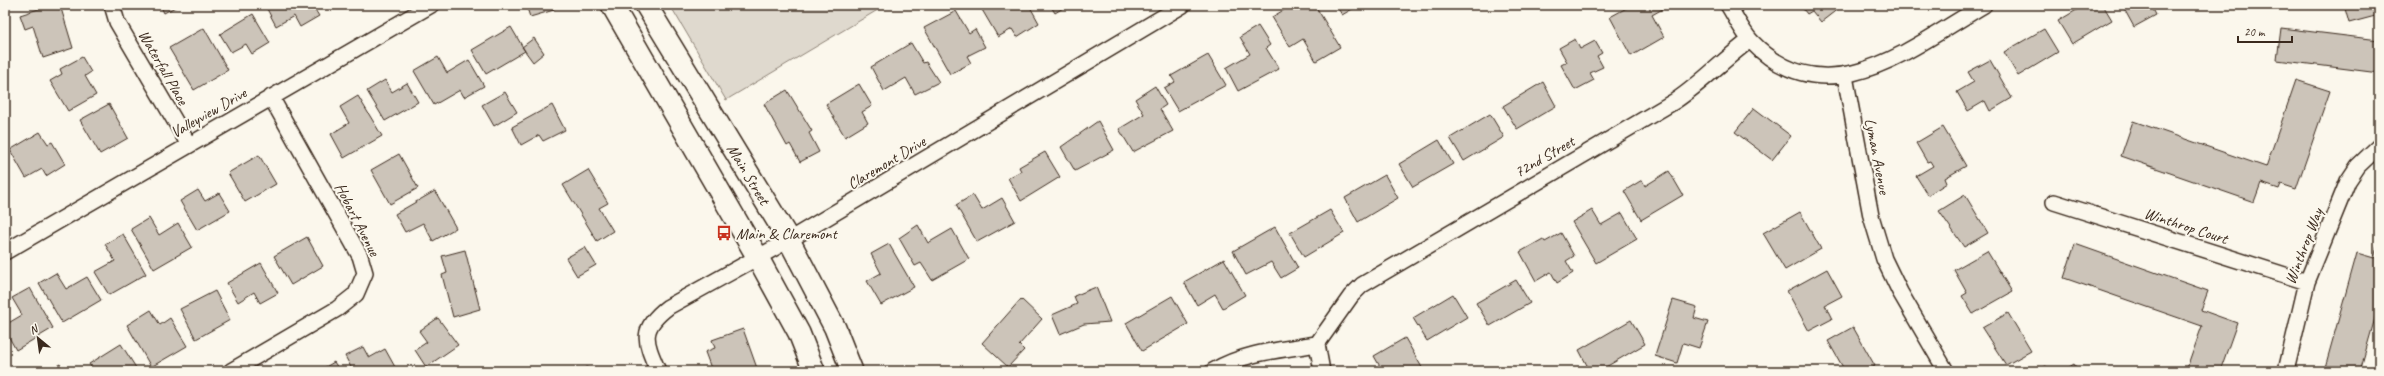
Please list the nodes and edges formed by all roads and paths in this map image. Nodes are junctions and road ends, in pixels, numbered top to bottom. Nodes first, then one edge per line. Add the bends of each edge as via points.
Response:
1 (112, 5) edge
2 (431, 5) edge
3 (612, 5) edge
4 (646, 5) edge
5 (1183, 5) edge
6 (1728, 5) edge
7 (1984, 5) edge
8 (1750, 40) junction
9 (1845, 76) junction
10 (271, 97) junction
11 (188, 145) junction
12 (2379, 146) edge
13 (2054, 202) dead end
14 (789, 240) junction
15 (5, 252) edge
16 (758, 258) junction
17 (2307, 282) junction
18 (1317, 344) junction
19 (231, 371) edge
20 (658, 371) edge
21 (814, 371) edge
22 (852, 371) edge
23 (1213, 371) edge
24 (1322, 371) edge
25 (1946, 371) edge
26 (2286, 371) edge

1 - 11 street, Waterfall Place via 117,22
2 - 10 street, Valleyview Drive
3 - 16 main road
4 - 14 main road, Main Street
5 - 14 street, Claremont Drive
6 - 8 street
7 - 9 street via 1888,61
8 - 9 street via 1763,52 1790,69 1826,78
8 - 18 street, 72nd Street via 1714,72 1675,101 1371,278 1351,296
9 - 25 street, Lyman Avenue via 1871,216 1882,252 1900,292
10 - 11 street, Valleyview Drive
10 - 19 street, Hobart Avenue via 360,256 365,273 356,294 337,309
11 - 15 street, Valleyview Drive
12 - 17 street, Winthrop Way via 2358,166 2348,181
13 - 17 street, Winthrop Court
14 - 16 street, Claremont Drive
14 - 22 main road, Main Street via 832,321
16 - 20 street, Claremont Drive via 668,307 654,318 648,330 647,341
16 - 21 main road via 799,333
17 - 26 street, Winthrop Way
18 - 23 street via 1252,354
18 - 24 street

